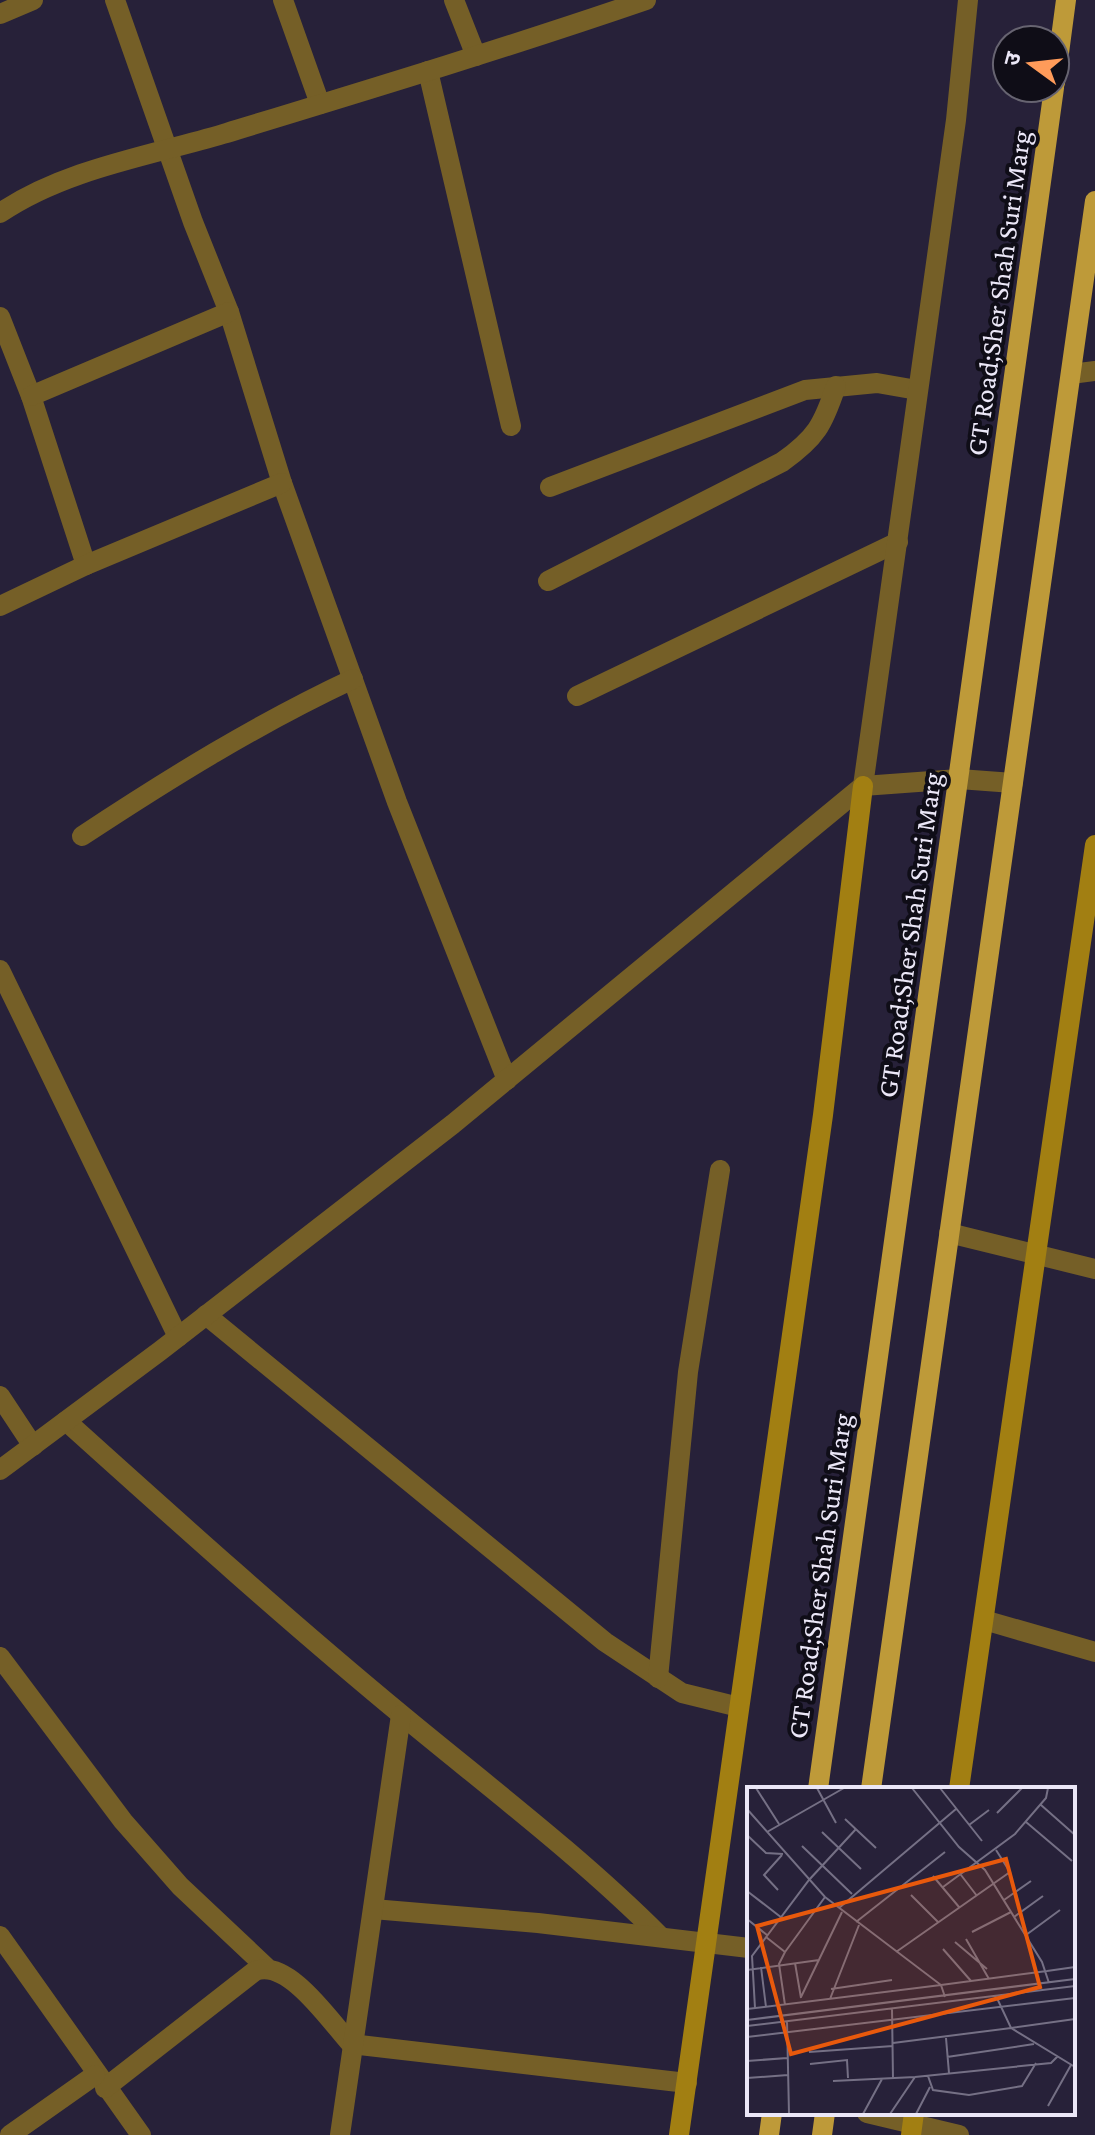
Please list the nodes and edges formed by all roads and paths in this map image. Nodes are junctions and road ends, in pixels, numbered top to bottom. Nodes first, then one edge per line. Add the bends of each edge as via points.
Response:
1 (33, 0) edge
2 (115, 0) edge
3 (283, 0) edge
4 (454, 0) edge
5 (645, 0) edge
6 (968, 0) edge
7 (1066, 0) edge
8 (0, 14) edge
9 (1063, 24) edge
10 (476, 56) junction
11 (428, 71) junction
12 (320, 104) junction
13 (1052, 104) edge
14 (167, 148) junction
15 (1095, 201) edge
16 (0, 213) edge
17 (229, 312) junction
18 (0, 317) edge
19 (1095, 371) edge
20 (1071, 374) junction
21 (836, 386) junction
22 (917, 390) junction
23 (31, 396) junction
24 (511, 426) dead end
25 (282, 483) junction
26 (550, 487) dead end
27 (898, 542) junction
28 (86, 565) junction
29 (548, 581) dead end
30 (0, 606) edge
31 (353, 679) junction
32 (577, 696) dead end
33 (959, 779) junction
34 (1013, 783) junction
35 (863, 786) junction
36 (82, 836) dead end
37 (1095, 845) edge
38 (0, 970) edge
39 (507, 1080) junction
40 (720, 1170) dead end
41 (949, 1233) junction
42 (1037, 1255) junction
43 (1095, 1269) edge
44 (206, 1315) junction
45 (178, 1337) junction
46 (0, 1396) edge
47 (66, 1421) junction
48 (33, 1446) junction
49 (0, 1470) edge
50 (984, 1620) junction
51 (1095, 1652) edge
52 (0, 1657) edge
53 (658, 1678) junction
54 (739, 1707) junction
55 (401, 1715) junction
56 (818, 1787) edge
57 (871, 1787) edge
58 (959, 1787) edge
59 (373, 1909) junction
60 (0, 1936) edge
61 (660, 1936) junction
62 (707, 1944) junction
63 (747, 1948) edge
64 (266, 1967) junction
65 (351, 2044) junction
66 (100, 2081) junction
67 (687, 2083) junction
68 (772, 2115) edge
69 (825, 2115) edge
70 (875, 2115) edge
71 (913, 2124) edge
72 (10, 2135) edge
73 (141, 2135) edge
74 (340, 2135) edge
75 (679, 2135) edge
76 (769, 2135) edge
77 (822, 2135) edge
78 (959, 2135) edge

1 - 8 street
2 - 14 street
3 - 12 street
4 - 10 street
5 - 10 street
6 - 22 street
7 - 9 main road, GT Road;Sher Shah Suri Marg
10 - 11 street
11 - 12 street
11 - 24 street
12 - 14 street
13 - 33 main road, GT Road;Sher Shah Suri Marg
14 - 16 street via 41,191
14 - 17 street
15 - 20 main road
17 - 23 street
17 - 25 street
18 - 23 street
19 - 20 street
20 - 34 main road
21 - 22 street via 877,383
21 - 26 street via 805,390
21 - 29 street via 823,425 808,444 782,462
22 - 27 street
23 - 28 street
25 - 28 street
25 - 31 street
27 - 32 street
27 - 35 street
28 - 30 street
31 - 36 street via 208,754
31 - 39 street
33 - 34 street
33 - 35 street
33 - 56 main road, GT Road;Sher Shah Suri Marg
34 - 41 main road
35 - 39 street
35 - 54 main road via 823,1115
37 - 42 main road
38 - 45 street
39 - 44 street
40 - 53 street via 688,1372
41 - 42 street
41 - 57 main road
42 - 43 street
42 - 50 main road
44 - 45 street
44 - 53 street via 605,1642
45 - 47 street
46 - 48 street
47 - 48 street
47 - 55 street
48 - 49 street
50 - 51 street
50 - 58 main road
52 - 64 street via 123,1821 180,1886
53 - 54 street via 682,1693
54 - 62 main road
55 - 59 street
55 - 61 street via 569,1851
59 - 61 street
59 - 65 street
60 - 66 street
61 - 62 street
62 - 63 street
62 - 67 main road
64 - 65 street via 293,1981
64 - 66 street
65 - 67 street
65 - 74 street
66 - 72 street
66 - 73 street
67 - 75 main road
68 - 76 main road
69 - 77 main road
70 - 71 street
71 - 78 street

